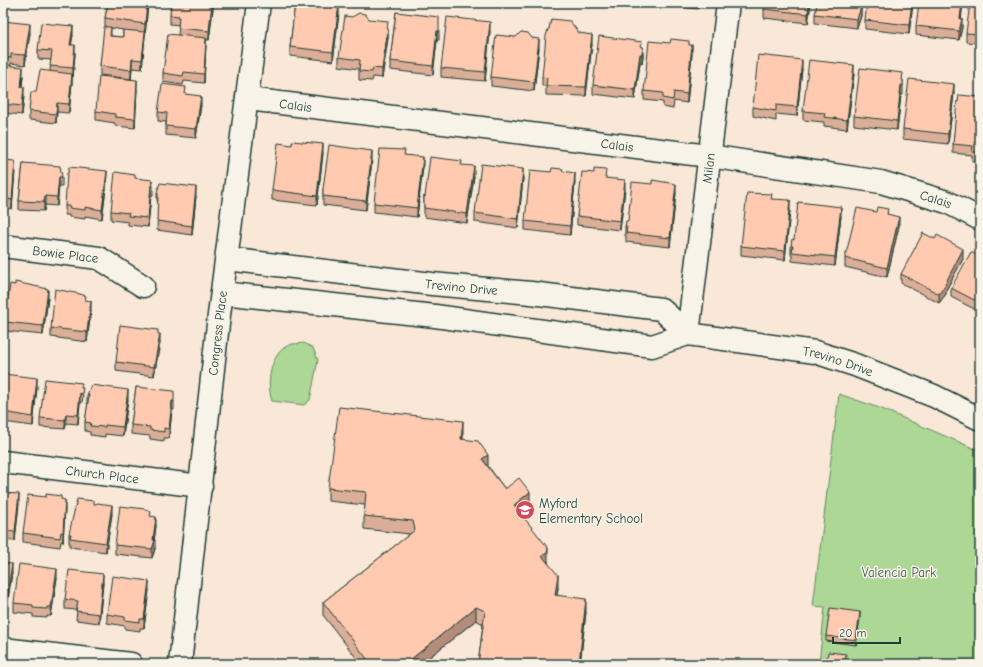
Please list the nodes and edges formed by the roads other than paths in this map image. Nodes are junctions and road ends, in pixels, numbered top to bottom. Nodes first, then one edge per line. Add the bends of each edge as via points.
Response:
1 (259, 3) edge
2 (728, 3) edge
3 (248, 99) junction
4 (710, 156) junction
5 (980, 219) edge
6 (3, 246) edge
7 (227, 259) junction
8 (143, 286) dead end
9 (222, 293) junction
10 (688, 334) junction
11 (980, 419) edge
12 (3, 462) edge
13 (201, 486) junction
14 (3, 649) edge
15 (40, 658) edge
16 (131, 664) edge
17 (180, 664) edge

1 - 3 street, Congress Place
2 - 4 street, Milan
3 - 4 street, Calais
3 - 7 street, Congress Place
4 - 5 street, Calais via 881,182 947,202
4 - 10 street, Milan
6 - 8 street, Bowie Place via 99,258
7 - 9 street, Congress Place
7 - 10 street, Trevino Drive via 660,309
9 - 10 street, Trevino Drive via 435,316 652,346
9 - 13 street, Congress Place
10 - 11 street, Trevino Drive via 815,352 934,396
12 - 13 street, Church Place
13 - 17 street, Congress Place
14 - 15 street
15 - 16 street

